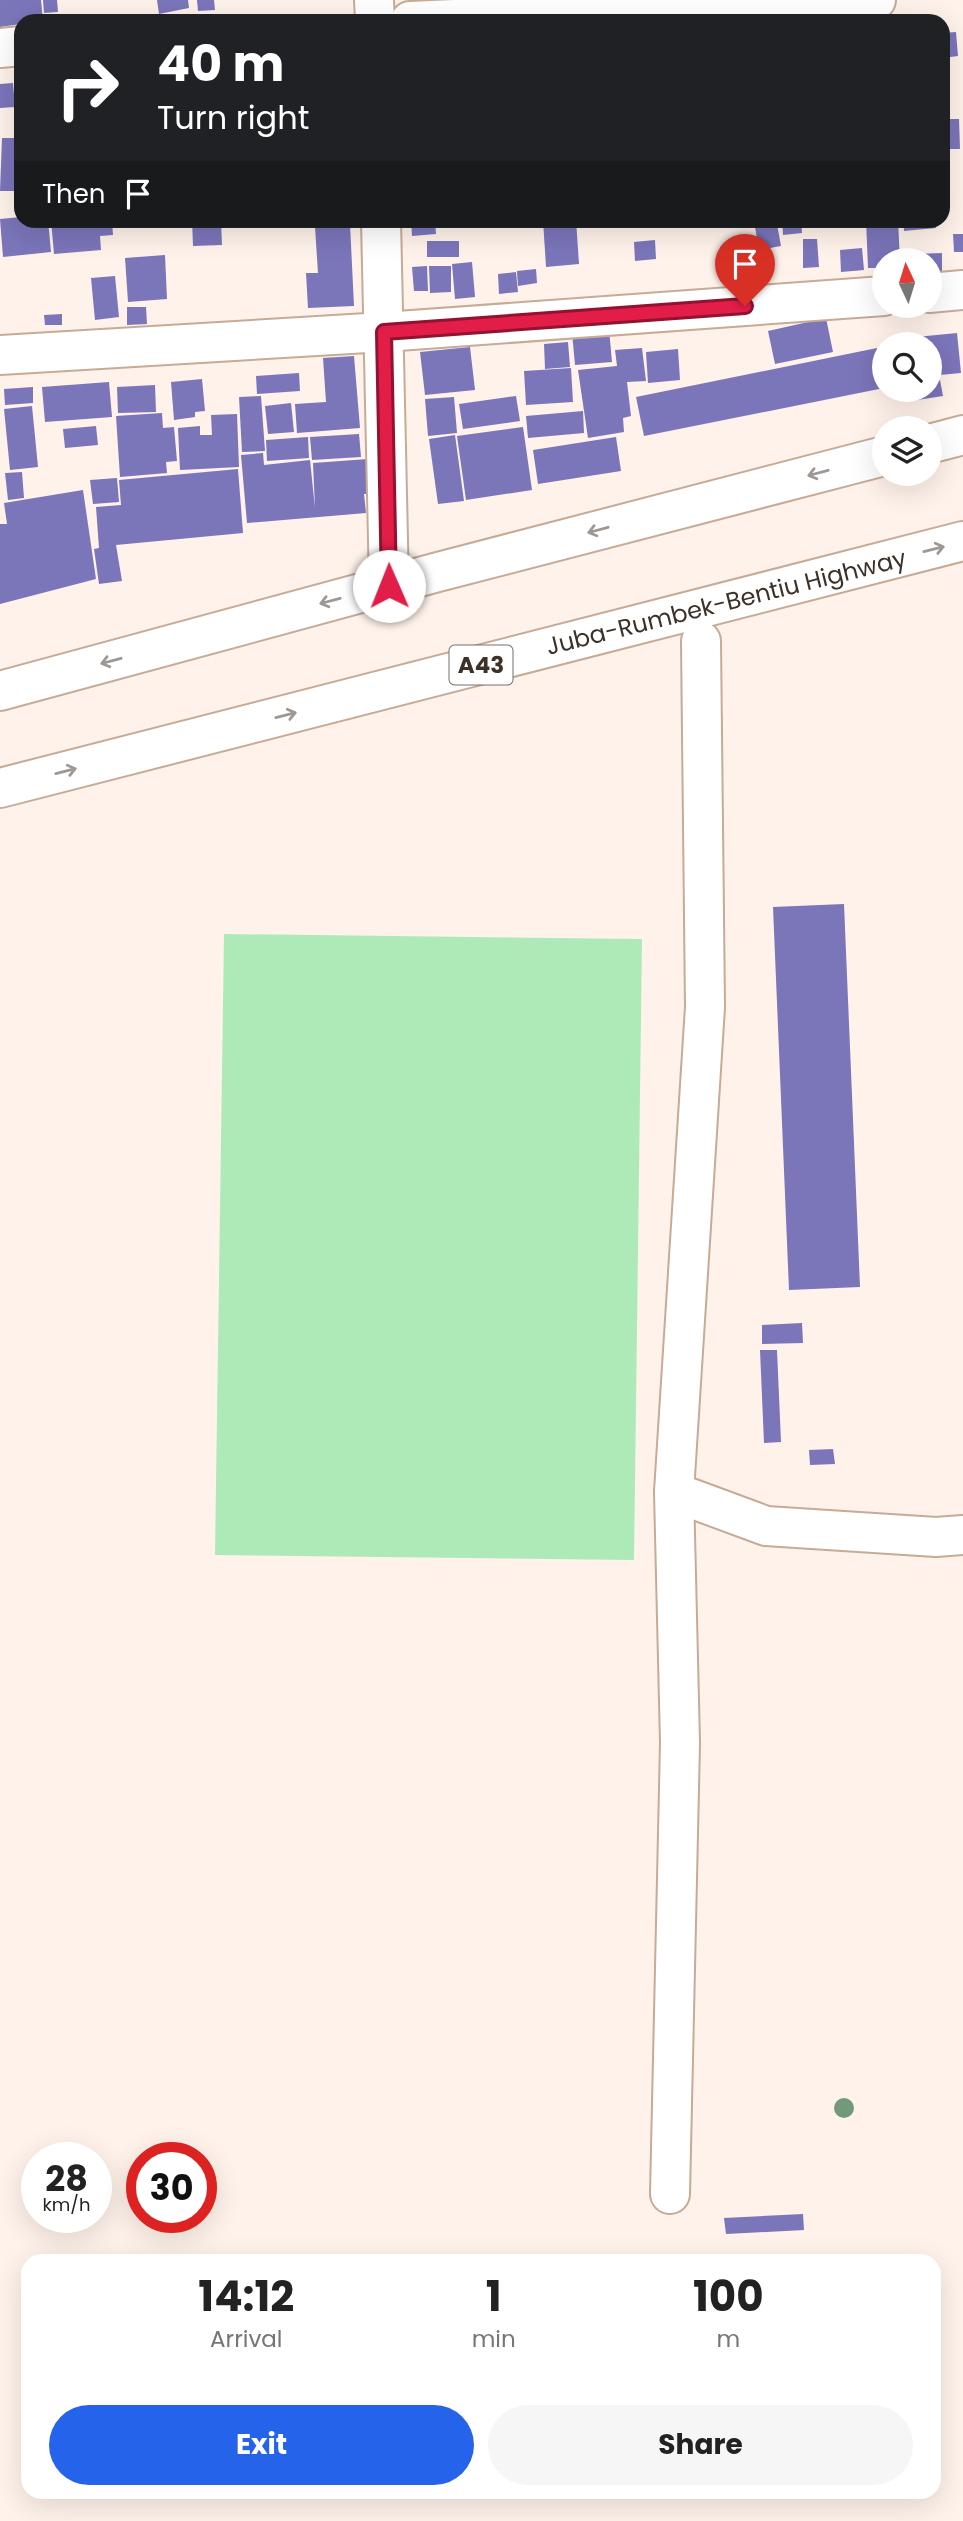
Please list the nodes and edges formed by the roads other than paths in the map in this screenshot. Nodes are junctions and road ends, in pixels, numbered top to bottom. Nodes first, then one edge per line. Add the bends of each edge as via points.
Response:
1 (876, 0) edge
2 (565, 14) edge
3 (381, 228) edge
4 (963, 290) edge
5 (942, 292) edge
6 (872, 297) edge
7 (384, 332) junction
8 (0, 355) edge
9 (963, 435) edge
10 (942, 441) edge
11 (872, 459) edge
12 (963, 541) edge
13 (389, 586) junction
14 (701, 641) dead end
15 (0, 691) edge
16 (0, 788) edge
17 (674, 1492) junction
18 (963, 1535) edge
19 (670, 2194) dead end

1 - 2 main road
3 - 7 main road
4 - 5 main road
6 - 7 main road
7 - 8 main road
7 - 13 main road
9 - 10 main road
11 -> 13 main road
16 -> 12 main road, Juba-Rumbek-Bentiu Highway / A43
13 -> 15 main road
14 - 17 main road via 705,1007
17 - 18 main road via 766,1525
17 - 19 main road via 680,1743

